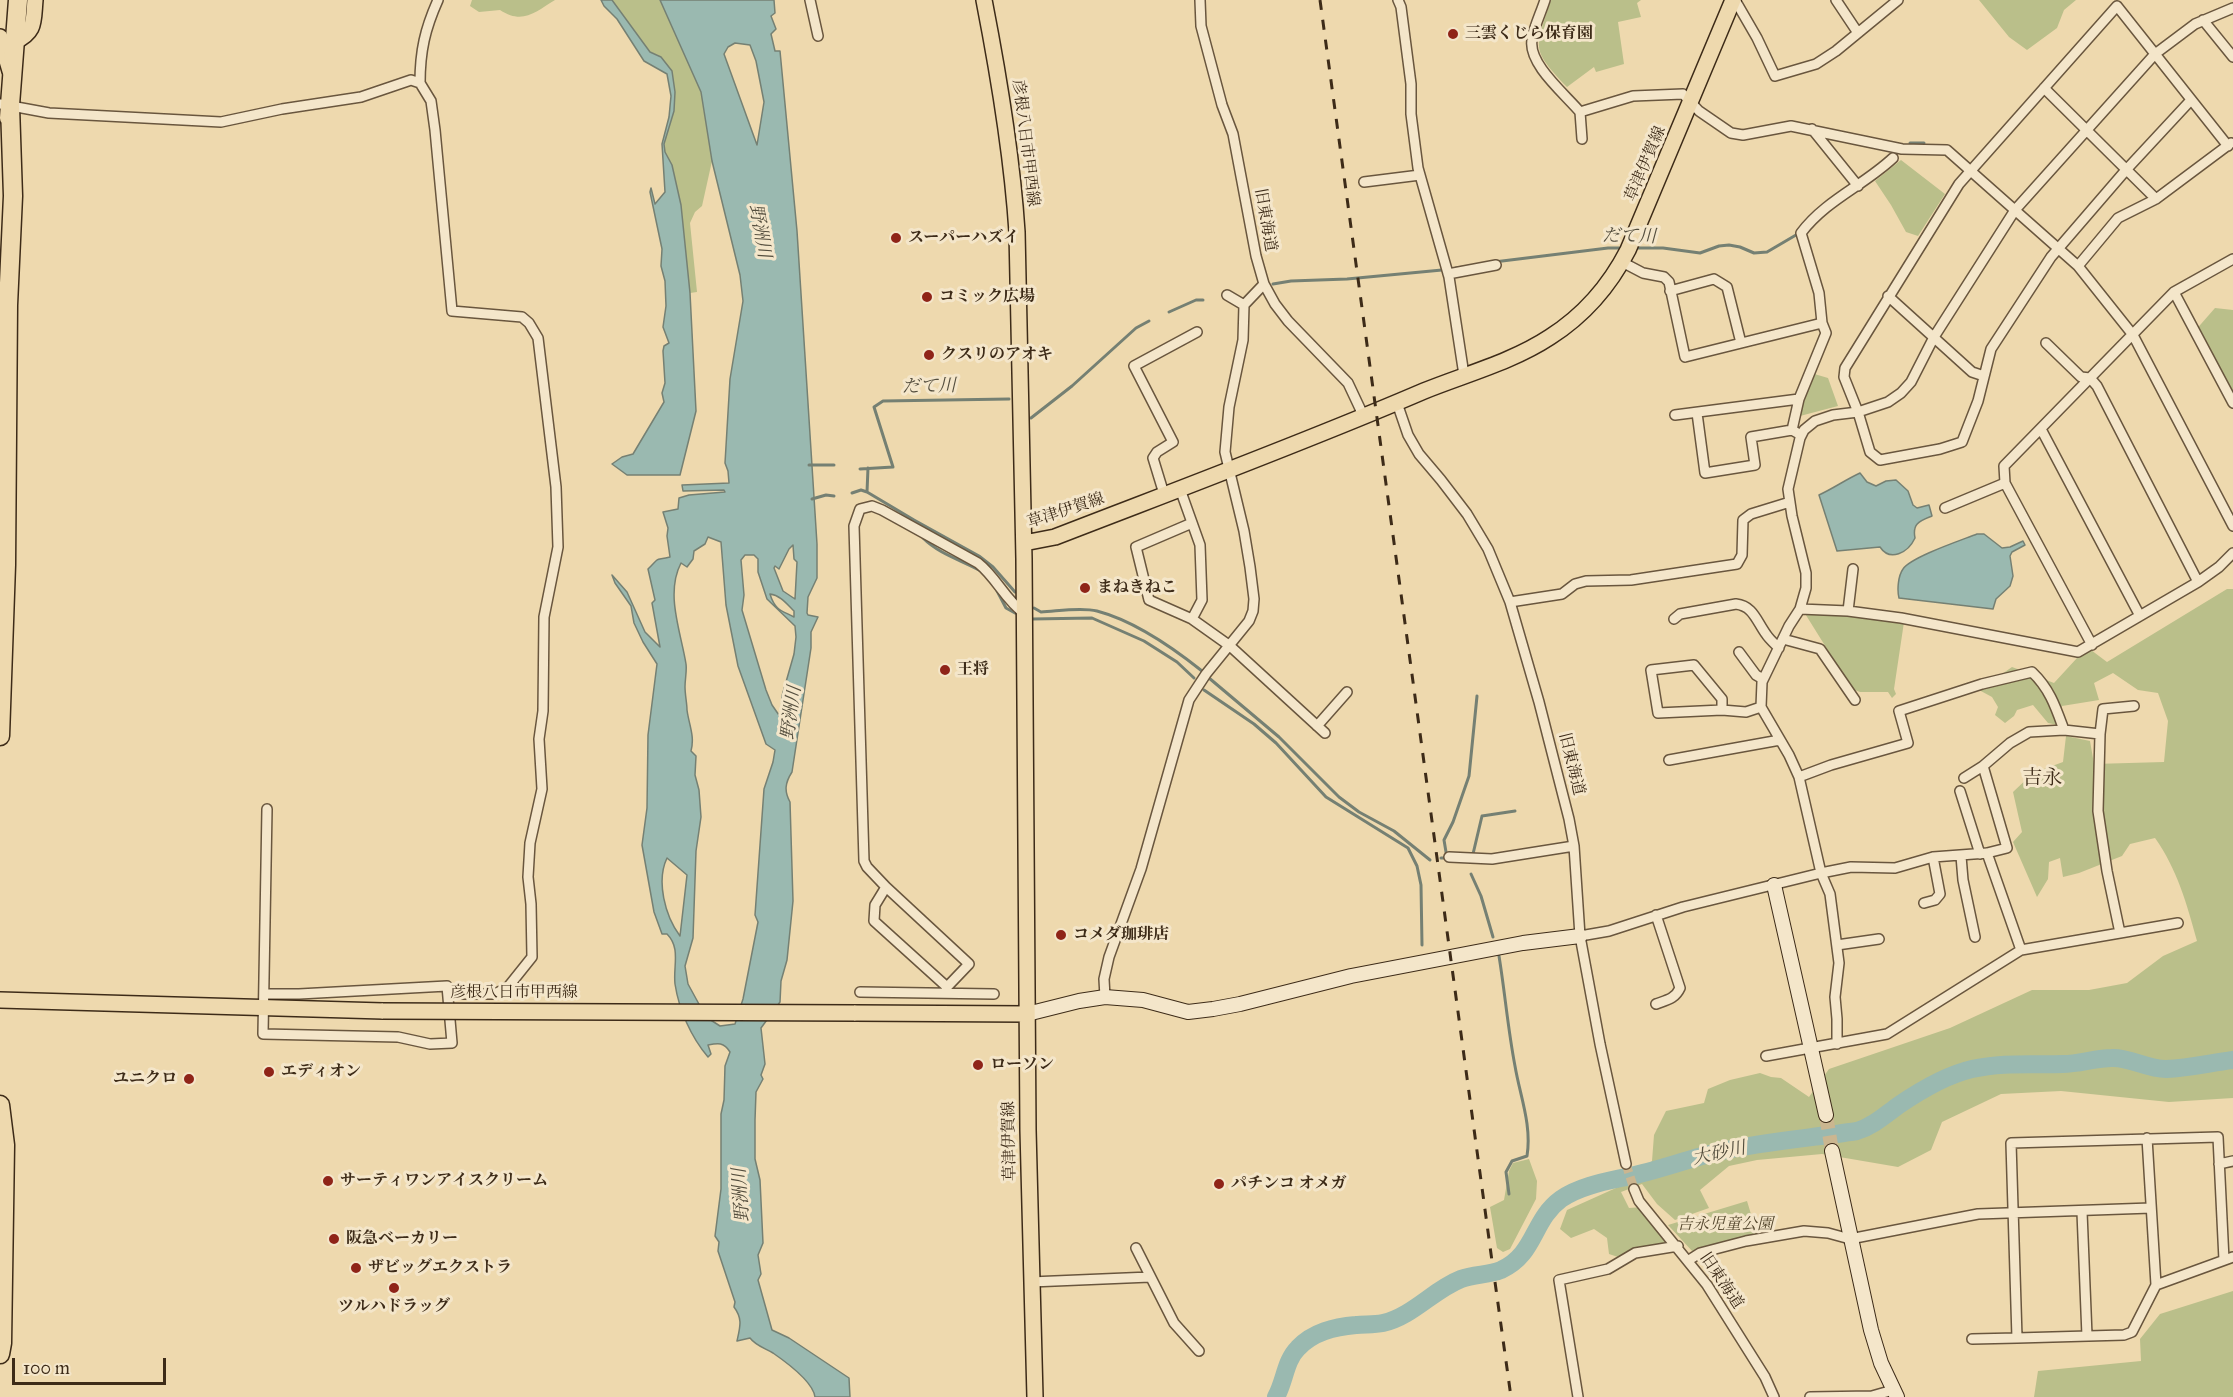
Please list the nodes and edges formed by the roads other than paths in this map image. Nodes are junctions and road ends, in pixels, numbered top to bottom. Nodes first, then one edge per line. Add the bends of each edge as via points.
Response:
1 (18, 0) edge
2 (35, 0) edge
3 (438, 0) edge
4 (810, 0) edge
5 (984, 0) edge
6 (1200, 0) edge
7 (1398, 0) edge
8 (1545, 0) edge
9 (1734, 0) edge
10 (1836, 0) edge
11 (1898, 0) edge
12 (2233, 8) edge
13 (2203, 20) junction
14 (1858, 33) junction
15 (818, 36) dead end
16 (7, 40) edge
17 (2155, 54) junction
18 (2233, 57) edge
19 (420, 83) junction
20 (2044, 88) junction
21 (2192, 100) junction
22 (1691, 102) junction
23 (5, 105) edge
24 (1580, 112) junction
25 (1812, 129) junction
26 (2086, 130) junction
27 (1582, 139) dead end
28 (2231, 144) edge
29 (1893, 158) dead end
30 (1970, 170) junction
31 (2126, 170) junction
32 (1420, 175) junction
33 (1364, 182) dead end
34 (1858, 186) junction
35 (0, 197) edge
36 (2156, 199) junction
37 (2015, 210) junction
38 (2058, 248) junction
39 (1628, 252) junction
40 (2233, 260) edge
41 (1496, 265) dead end
42 (2078, 266) junction
43 (1448, 274) junction
44 (1264, 284) junction
45 (1670, 291) junction
46 (2174, 292) junction
47 (1227, 295) dead end
48 (1888, 296) junction
49 (1244, 304) junction
50 (1822, 323) junction
51 (1197, 332) dead end
52 (2133, 335) junction
53 (1934, 337) junction
54 (1741, 343) junction
55 (2046, 344) dead end
56 (1464, 375) junction
57 (1984, 376) junction
58 (2090, 378) junction
59 (1799, 399) junction
60 (1397, 403) junction
61 (2233, 403) edge
62 (1858, 411) junction
63 (1697, 413) junction
64 (1675, 415) dead end
65 (1364, 417) junction
66 (2041, 429) junction
67 (1792, 430) junction
68 (1801, 435) junction
69 (1230, 470) junction
70 (2005, 483) junction
71 (1179, 489) junction
72 (1164, 495) junction
73 (1790, 502) junction
74 (1945, 508) dead end
75 (1192, 523) junction
76 (2233, 526) edge
77 (1024, 543) junction
78 (2233, 553) edge
79 (1853, 569) dead end
80 (2198, 582) junction
81 (1510, 602) junction
82 (1800, 609) junction
83 (1848, 611) junction
84 (1024, 614) junction
85 (2140, 616) junction
86 (1674, 618) dead end
87 (1192, 619) junction
88 (1781, 644) junction
89 (2091, 645) junction
90 (1230, 646) junction
91 (1739, 652) dead end
92 (1763, 679) junction
93 (1347, 692) dead end
94 (1855, 700) dead end
95 (2134, 706) dead end
96 (1761, 707) junction
97 (1722, 710) junction
98 (2064, 730) junction
99 (2100, 734) junction
100 (0, 736) edge
101 (1780, 740) junction
102 (1669, 760) dead end
103 (1983, 766) junction
104 (1799, 777) junction
105 (1964, 778) dead end
106 (1959, 791) dead end
107 (267, 809) dead end
108 (1574, 846) junction
109 (1984, 854) junction
110 (1960, 856) junction
111 (1449, 857) dead end
112 (1933, 857) junction
113 (1821, 873) junction
114 (1774, 885) junction
115 (886, 887) junction
116 (1924, 903) dead end
117 (1656, 915) junction
118 (2178, 923) dead end
119 (2120, 933) junction
120 (1580, 936) junction
121 (1975, 937) dead end
122 (1879, 939) dead end
123 (1837, 945) junction
124 (2021, 950) junction
125 (946, 990) junction
126 (860, 992) dead end
127 (449, 994) junction
128 (994, 994) dead end
129 (1105, 997) junction
130 (0, 1000) edge
131 (264, 1001) junction
132 (1656, 1004) dead end
133 (946, 1014) junction
134 (1028, 1014) junction
135 (1837, 1044) junction
136 (1811, 1049) junction
137 (1766, 1056) dead end
138 (0, 1106) edge
139 (1826, 1115) tunnel mouth
140 (2147, 1138) junction
141 (1832, 1150) tunnel mouth
142 (2233, 1161) edge
143 (1626, 1164) tunnel mouth
144 (2219, 1164) junction
145 (1634, 1189) tunnel mouth
146 (2151, 1208) junction
147 (2082, 1212) junction
148 (2013, 1213) junction
149 (1850, 1239) junction
150 (1678, 1246) junction
151 (1136, 1248) dead end
152 (2228, 1258) edge
153 (1689, 1260) junction
154 (1150, 1277) junction
155 (1031, 1282) junction
156 (2156, 1285) junction
157 (2087, 1336) junction
158 (2017, 1338) junction
159 (1972, 1339) dead end
160 (1200, 1351) dead end
161 (0, 1354) edge
162 (1895, 1393) edge
163 (1035, 1397) edge
164 (1578, 1397) edge
165 (1774, 1397) edge
166 (1810, 1397) edge

1 - 16 highway
2 - 16 main road via 31,31 25,37
3 - 19 street via 420,55
4 - 15 street
5 - 77 main road, 彦根八日市甲西線 via 1002,94 1015,198
6 - 44 street, 旧東海道 via 1201,26 1233,134
7 - 32 street
8 - 24 street via 1532,40 1533,56
9 - 14 street via 1775,76 1816,64
9 - 22 main road, 草津伊賀線
10 - 14 street
11 - 14 street
12 - 13 street
13 - 17 street
13 - 18 street
16 - 23 highway via 11,73
17 - 20 street via 2117,6
17 - 21 street
17 - 26 street
19 - 23 street via 411,80 361,97 221,122 49,113
19 - 127 street via 431,101 452,311 522,317 538,338 556,487 558,547 544,617 543,711 538,739 542,789 530,843 528,877 532,957 508,987 495,994
20 - 26 street
20 - 30 street
21 - 28 street
21 - 31 street
22 - 24 street via 1683,94 1633,96
22 - 25 street via 1731,133 1743,135 1791,126
22 - 39 main road, 草津伊賀線
23 - 35 highway
23 - 100 highway via 13,196
24 - 27 street
25 - 30 street via 1902,149 1947,150
25 - 34 street
26 - 31 street
26 - 37 street
28 - 36 street
29 - 34 street
30 - 37 street
30 - 48 street
31 - 36 street
31 - 38 street
32 - 33 street
32 - 43 street
34 - 50 street via 1826,205 1801,233 1820,293
36 - 42 street via 2118,218
37 - 38 street
37 - 53 street
38 - 42 street
38 - 57 street via 1991,349
39 - 45 street via 1643,273 1664,277
39 - 56 main road, 草津伊賀線 via 1589,305 1551,337
40 - 46 street
41 - 43 street
42 - 52 street
43 - 56 street
44 - 49 street
44 - 65 street, 旧東海道 via 1288,321 1348,383
45 - 54 street via 1714,279 1727,287
45 - 54 street via 1685,357
46 - 52 street
46 - 61 street
47 - 49 street
48 - 53 street
48 - 62 street via 1845,368 1844,377
49 - 69 street via 1243,340 1229,407 1225,452
50 - 54 street
50 - 59 street via 1826,333
51 - 72 street via 1134,366 1173,442 1153,458
52 - 58 street
52 - 76 street
53 - 57 street via 1972,372
53 - 62 street via 1911,382 1901,393
55 - 58 street via 2080,378
56 - 60 main road, 草津伊賀線
57 - 62 street via 1962,442 1940,449 1880,460 1870,452
58 - 66 street
58 - 80 street
59 - 63 street
59 - 67 street
60 - 65 main road, 草津伊賀線
60 - 81 street, 旧東海道 via 1419,454 1467,514 1488,549
62 - 68 street via 1815,421
63 - 64 street
63 - 67 street via 1705,473 1755,465 1751,437
65 - 69 main road, 草津伊賀線
66 - 70 street via 2004,466
66 - 85 street
67 - 68 street
68 - 73 street via 1788,489
69 - 71 main road, 草津伊賀線
69 - 90 street via 1254,598 1249,621
70 - 74 street
70 - 89 street
71 - 72 main road, 草津伊賀線
71 - 75 street
72 - 77 main road, 草津伊賀線 via 1056,537
73 - 81 street via 1743,520 1742,555 1737,564 1631,580 1586,581 1562,594
73 - 82 street via 1806,573
75 - 87 street via 1200,546 1202,600
75 - 87 street via 1136,547 1149,600
77 - 84 main road, 草津伊賀線
78 - 80 street
79 - 83 street
80 - 85 street
81 - 108 street, 旧東海道 via 1556,765
82 - 83 street
82 - 88 street
83 - 89 street via 2078,652
84 - 115 street via 978,563 882,510 872,506 860,509 854,526 864,861
84 - 134 main road, 草津伊賀線
85 - 89 street
86 - 88 street via 1744,605 1751,609 1767,636
87 - 90 street
88 - 92 street
88 - 94 street via 1820,649
90 - 93 street via 1321,729
90 - 129 street via 1189,700 1141,869 1109,957
91 - 92 street
92 - 96 street
95 - 99 street via 2103,709
96 - 97 street via 1746,712
96 - 101 street
97 - 97 street via 1658,714 1651,670 1694,665 1722,699
98 - 99 street
98 - 103 street via 2029,732
98 - 104 street via 2052,696 2032,672 1899,711 1908,743
99 - 119 street via 2098,811
101 - 102 street
101 - 104 street
103 - 105 street
103 - 109 street via 2007,848
104 - 113 street
106 - 109 street
107 - 131 street
108 - 111 street via 1492,859
108 - 120 street, 旧東海道
109 - 110 street
109 - 124 street
110 - 112 street
110 - 121 street
112 - 113 street via 1895,868 1851,867
112 - 116 street via 1940,894
113 - 114 street
113 - 123 street via 1830,894
114 - 117 street
114 - 136 street
115 - 125 street via 875,905 874,921
115 - 125 street via 969,964
117 - 120 street
117 - 132 street via 1680,988 1677,995
118 - 119 street
119 - 124 street
120 - 129 street via 1351,976 1213,1009 1188,1012 1143,1000
120 - 143 street, 旧東海道
122 - 123 street
123 - 135 street
124 - 135 street via 1887,1034
125 - 126 street
125 - 128 street
125 - 133 street
127 - 131 street via 447,986 299,994
127 - 131 street via 452,1043 430,1044 398,1037 263,1034
129 - 134 street
130 - 131 main road, 彦根八日市甲西線
131 - 133 main road, 彦根八日市甲西線, bridge via 383,1011
133 - 134 main road, 彦根八日市甲西線
134 - 155 main road, 草津伊賀線
135 - 136 street
136 - 137 street
136 - 139 street
138 - 161 highway via 4,1145
140 - 144 street via 2218,1137
140 - 146 street
140 - 148 street via 2011,1143
141 - 149 street
142 - 144 street
144 - 152 street
145 - 150 street, 旧東海道 via 1639,1201
146 - 147 street
146 - 156 street
147 - 148 street
147 - 157 street
148 - 149 street via 1978,1214
148 - 158 street
149 - 153 street via 1804,1231 1746,1241 1700,1253
149 - 162 street via 1871,1330
150 - 153 street, 旧東海道
150 - 164 street via 1635,1253 1608,1269 1559,1280
151 - 154 street
152 - 156 street
153 - 165 street, 旧東海道
154 - 155 street
154 - 160 street via 1174,1323
155 - 163 main road, 草津伊賀線
156 - 157 street via 2132,1332
157 - 158 street
158 - 159 street
162 - 166 street

